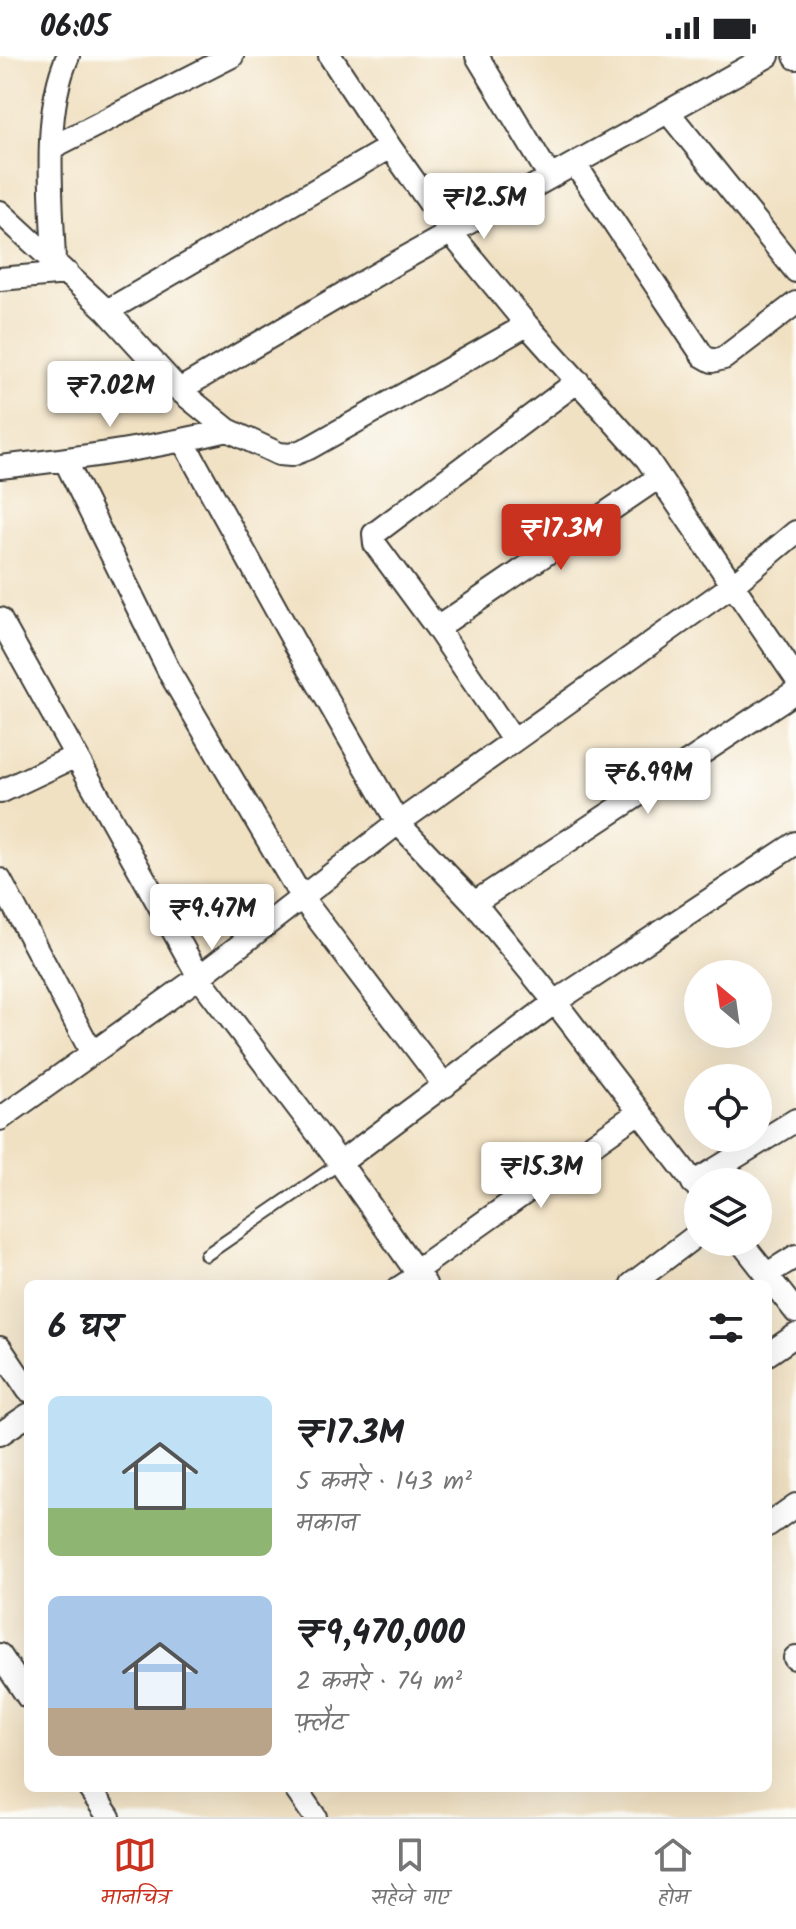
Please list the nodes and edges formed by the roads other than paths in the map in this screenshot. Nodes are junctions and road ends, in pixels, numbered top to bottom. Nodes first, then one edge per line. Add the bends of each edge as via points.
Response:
1 (232, 56) edge
2 (330, 56) edge
3 (477, 56) edge
4 (768, 56) edge
5 (64, 58) edge
6 (668, 112) junction
7 (390, 147) junction
8 (51, 148) junction
9 (575, 164) junction
10 (550, 177) junction
11 (0, 212) edge
12 (451, 233) junction
13 (60, 267) junction
14 (796, 271) edge
15 (0, 279) edge
16 (796, 303) edge
17 (107, 311) junction
18 (527, 325) junction
19 (578, 381) junction
20 (179, 390) junction
21 (228, 430) junction
22 (183, 441) junction
23 (65, 460) junction
24 (0, 467) edge
25 (659, 477) junction
26 (796, 532) edge
27 (734, 584) junction
28 (0, 619) edge
29 (437, 628) junction
30 (796, 678) edge
31 (796, 691) edge
32 (513, 740) junction
33 (76, 756) junction
34 (0, 792) edge
35 (398, 823) junction
36 (796, 843) edge
37 (0, 880) edge
38 (302, 898) junction
39 (474, 903) junction
40 (199, 977) junction
41 (555, 1002) junction
42 (92, 1053) junction
43 (445, 1086) junction
44 (639, 1112) junction
45 (0, 1119) edge
46 (796, 1120) edge
47 (340, 1163) junction
48 (723, 1168) edge
49 (684, 1170) edge
50 (684, 1245) edge
51 (206, 1255) dead end
52 (752, 1256) edge
53 (796, 1256) edge
54 (767, 1274) junction
55 (420, 1277) edge
56 (637, 1280) edge
57 (772, 1280) edge
58 (772, 1281) edge
59 (796, 1312) edge
60 (796, 1335) edge
61 (0, 1348) edge
62 (772, 1351) edge
63 (24, 1384) edge
64 (24, 1418) edge
65 (0, 1434) edge
66 (796, 1505) edge
67 (772, 1522) edge
68 (0, 1655) edge
69 (24, 1691) edge
70 (92, 1792) edge
71 (303, 1792) edge
72 (109, 1817) edge
73 (315, 1817) edge

1 - 8 street
2 - 7 street
3 - 10 street
4 - 6 street
5 - 8 street
6 - 9 street
6 - 14 street
7 - 12 street
7 - 17 street
8 - 13 street
9 - 10 street
9 - 16 street via 703,356 712,361 724,358
10 - 12 street
11 - 13 street
12 - 18 street
12 - 20 street
13 - 15 street
13 - 17 street
17 - 20 street
18 - 19 street
18 - 21 street via 291,455
19 - 25 street
19 - 29 street via 374,534 375,544
20 - 21 street
21 - 22 street
22 - 23 street
22 - 35 street
23 - 24 street
23 - 38 street via 172,677
25 - 27 street
25 - 29 street
26 - 27 street
27 - 30 street
27 - 32 street
28 - 33 street
29 - 32 street
31 - 39 street
32 - 35 street
33 - 34 street
33 - 40 street
35 - 38 street
35 - 39 street
36 - 41 street
37 - 42 street
38 - 40 street
38 - 43 street
39 - 41 street
40 - 42 street
40 - 47 street
41 - 43 street
41 - 44 street
42 - 45 street
43 - 47 street
44 - 49 street
44 - 55 street
46 - 48 street
47 - 51 lane
47 - 55 street
50 - 56 street
52 - 54 street
53 - 54 street
54 - 57 street
58 - 59 street
60 - 62 street
61 - 63 street
64 - 65 street
66 - 67 street
68 - 69 street
70 - 72 street
71 - 73 street

